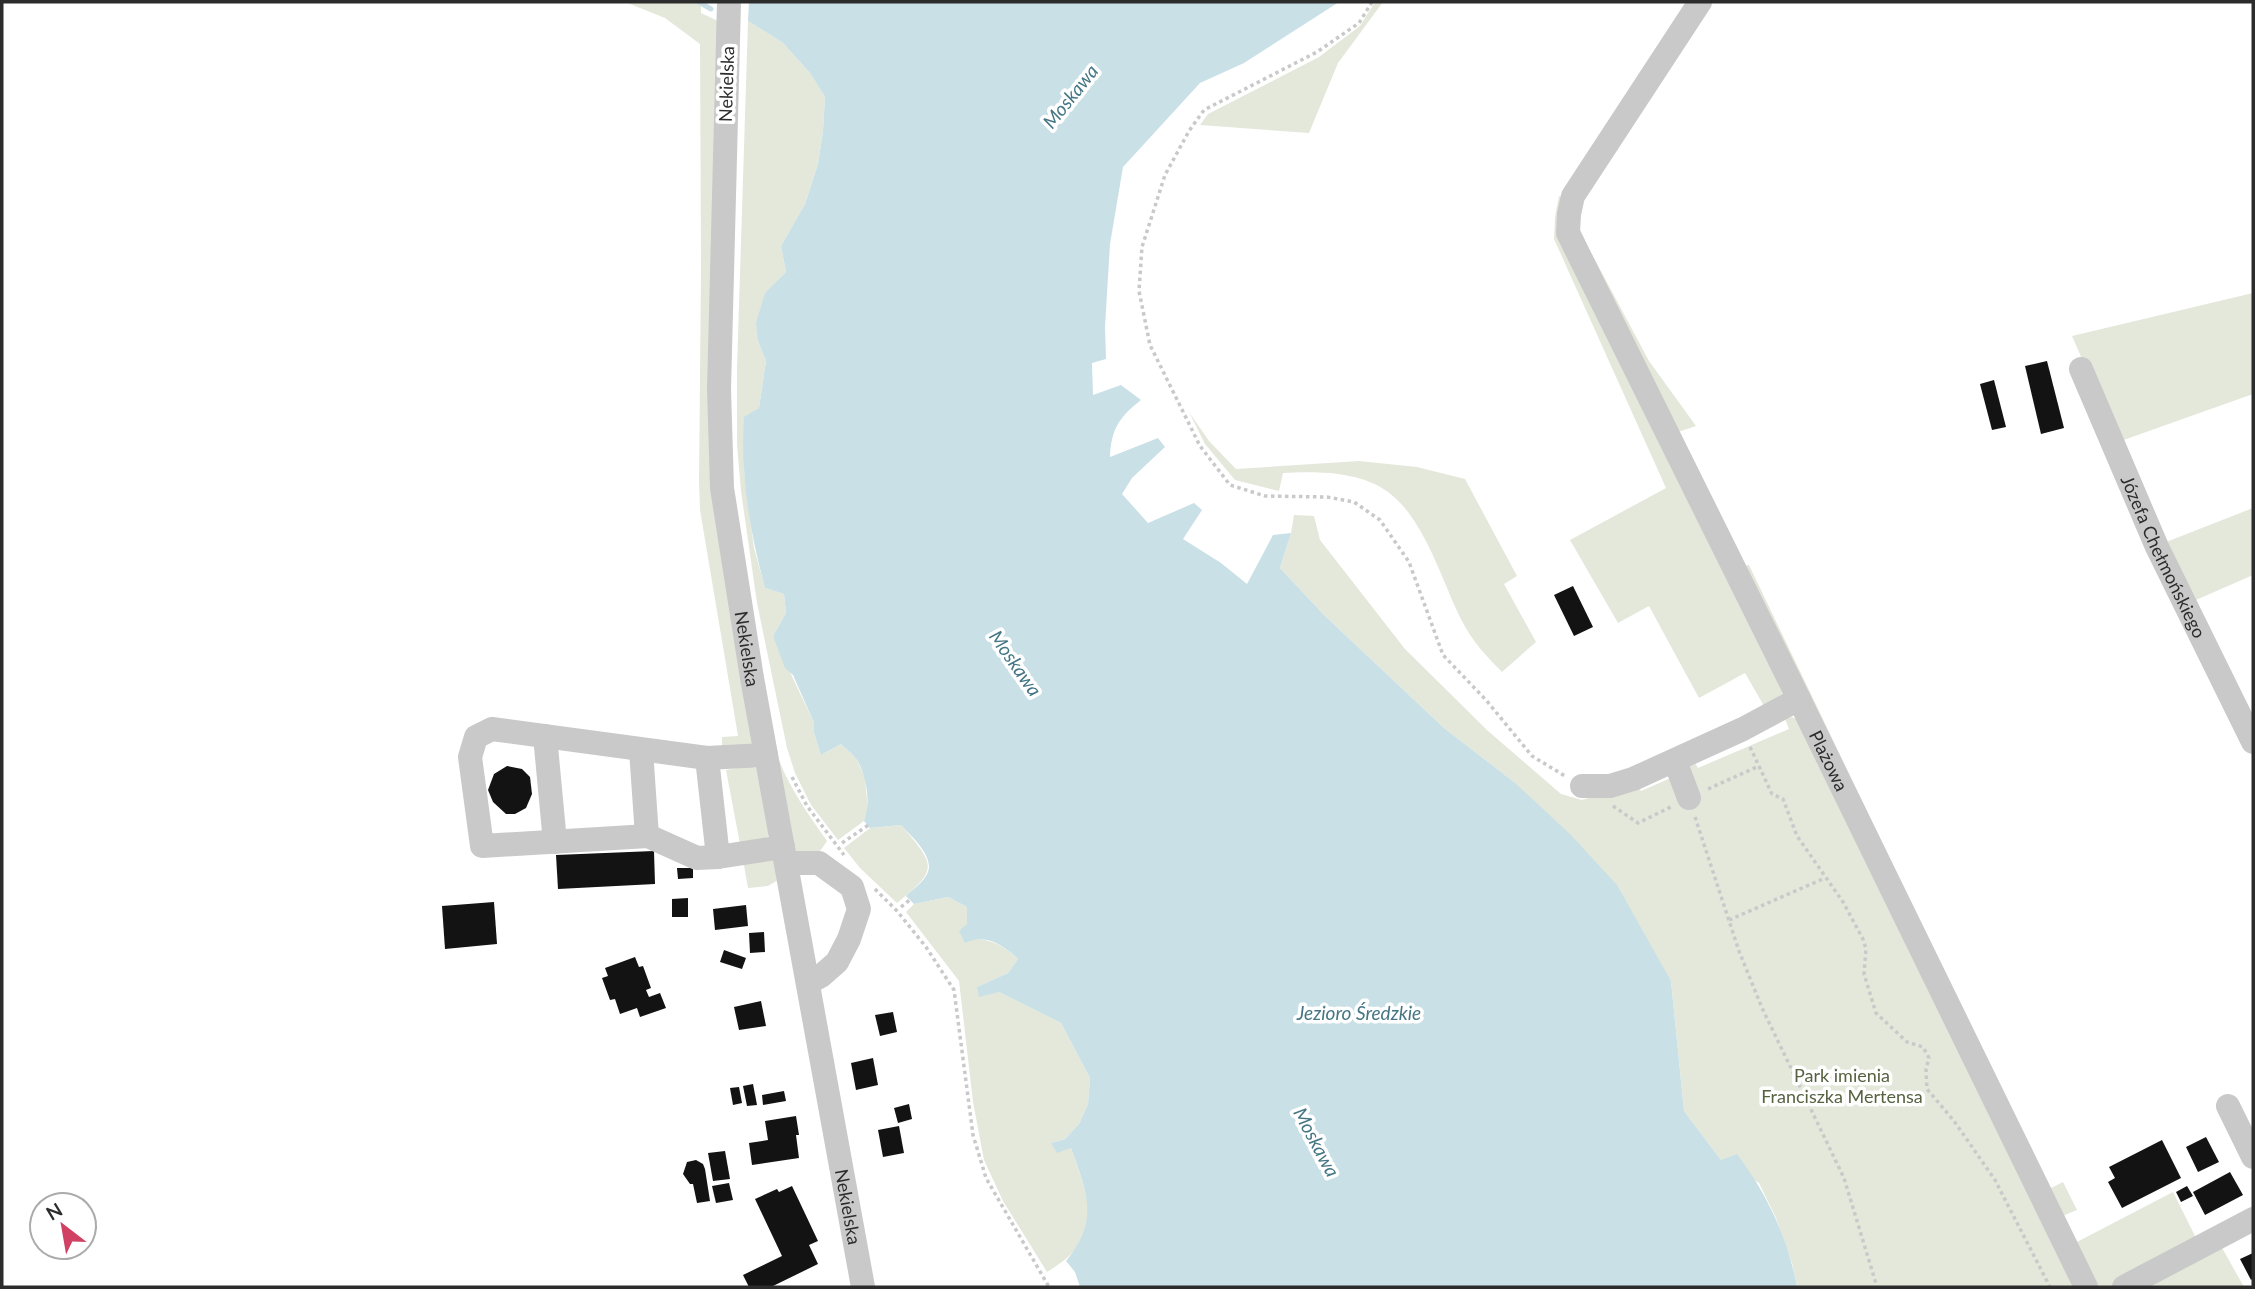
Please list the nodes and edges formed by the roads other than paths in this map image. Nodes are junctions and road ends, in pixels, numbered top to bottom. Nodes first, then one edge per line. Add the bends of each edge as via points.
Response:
1 (729, 2) edge
2 (1700, 2) edge
3 (2081, 369) dead end
4 (1799, 699) junction
5 (545, 736) junction
6 (2253, 742) edge
7 (640, 750) junction
8 (766, 755) junction
9 (707, 758) junction
10 (1675, 761) junction
11 (1582, 786) road end
12 (1689, 798) road end
13 (647, 836) junction
14 (555, 842) junction
15 (785, 855) junction
16 (718, 857) junction
17 (808, 983) junction
18 (2228, 1106) dead end
19 (2253, 1157) edge
20 (2253, 1219) edge
21 (863, 1287) edge
22 (2086, 1287) edge
23 (2124, 1287) edge

1 - 8 street, Nekielska via 719,376 722,488
2 - 4 street, Plażowa via 1573,195 1568,233
3 - 6 street, Józefa Chełmońskiego via 2157,547
4 - 10 street
4 - 22 street, Plażowa
5 - 7 street
5 - 14 street
5 - 14 street via 492,729 476,737 470,757 482,846
7 - 9 street
7 - 13 street
8 - 9 street
8 - 15 street, Nekielska
9 - 16 street
10 - 11 street via 1609,786
10 - 12 street
13 - 14 street
13 - 16 street via 697,858
15 - 16 street
15 - 17 street, Nekielska
15 - 17 street via 819,863 852,887 859,909 837,962
17 - 21 street, Nekielska
18 - 19 street
20 - 23 street

